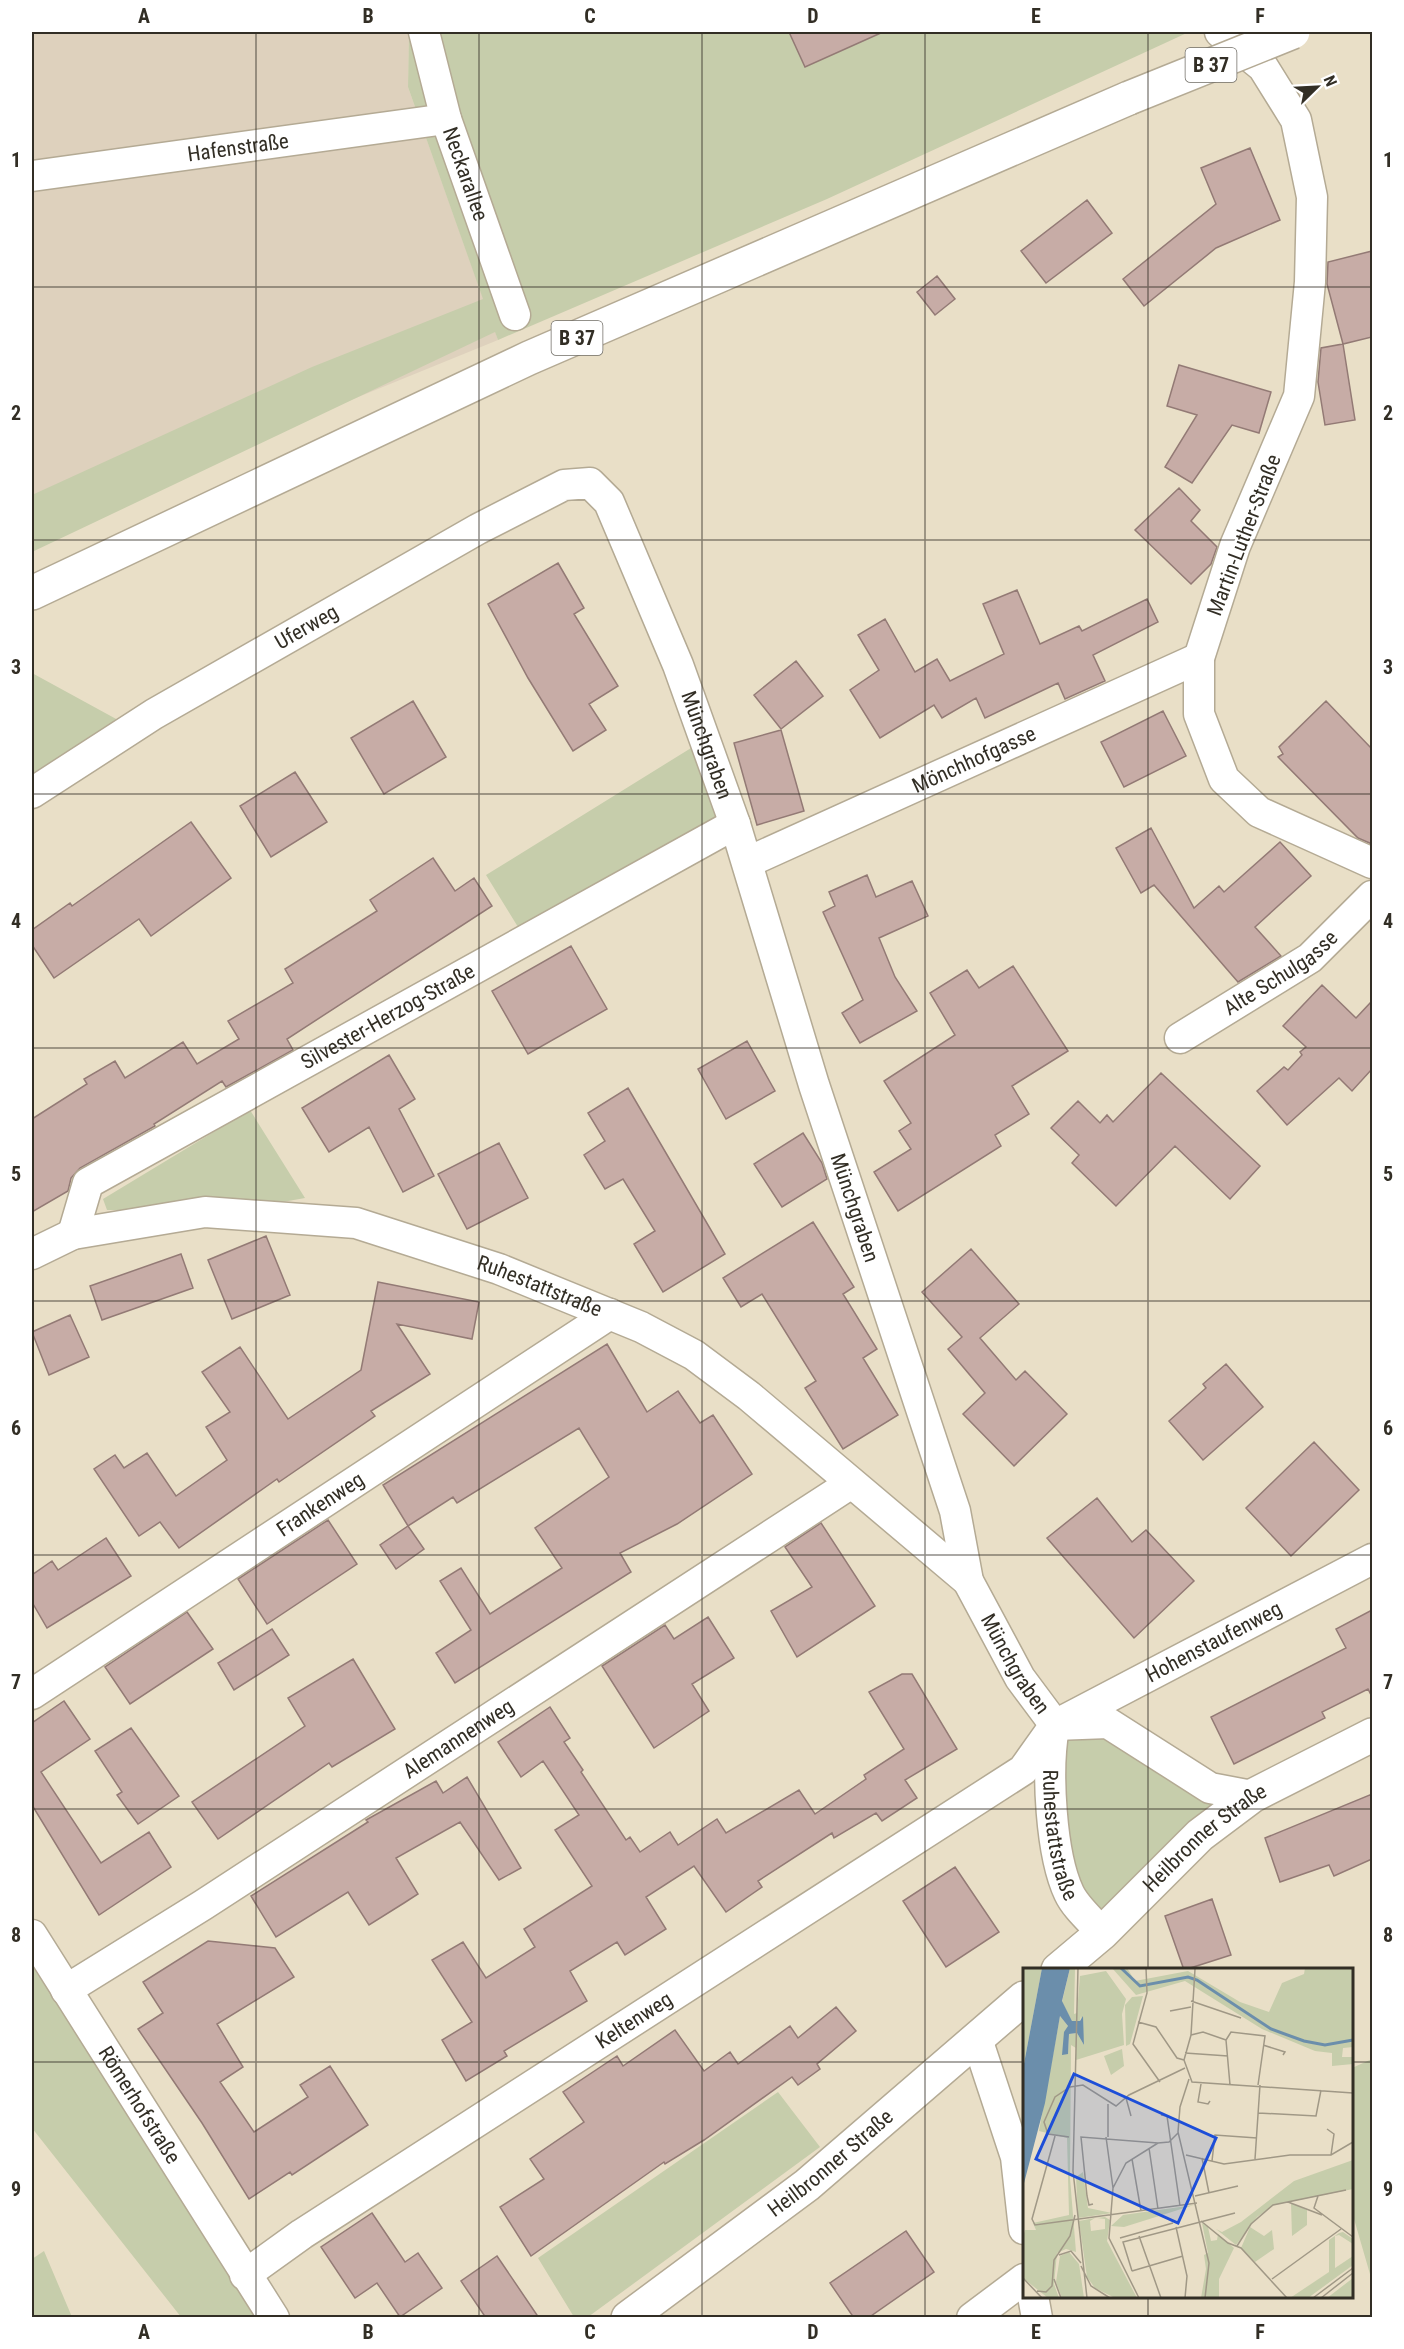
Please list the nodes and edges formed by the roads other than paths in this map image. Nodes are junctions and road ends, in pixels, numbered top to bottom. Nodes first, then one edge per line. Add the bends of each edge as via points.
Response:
1 (424, 32) edge
2 (1220, 32) edge
3 (1293, 32) edge
4 (446, 119) junction
5 (32, 176) edge
6 (515, 315) dead end
7 (590, 483) joint
8 (32, 593) edge
9 (1199, 658) junction
10 (32, 794) edge
11 (735, 824) junction
12 (748, 862) junction
13 (1372, 863) edge
14 (1372, 896) edge
15 (1180, 1038) dead end
16 (73, 1234) junction
17 (32, 1254) edge
18 (610, 1314) junction
19 (850, 1484) junction
20 (1372, 1559) edge
21 (968, 1581) junction
22 (32, 1694) edge
23 (1055, 1725) junction
24 (1372, 1735) edge
25 (1252, 1796) junction
26 (1102, 1933) junction
27 (32, 1935) edge
28 (1060, 1968) edge
29 (66, 1990) junction
30 (1023, 1999) edge
31 (977, 2039) junction
32 (1023, 2220) edge
33 (245, 2275) junction
34 (1023, 2280) edge
35 (1033, 2298) edge
36 (274, 2318) edge
37 (628, 2318) edge
38 (972, 2318) edge
39 (1037, 2318) edge

1 - 4 street, Neckarallee
2 - 9 street, Martin-Luther-Straße via 1263,67 1296,120 1312,197 1310,282 1299,396 1235,546
3 - 8 main road, B 37, bridge via 1129,98 530,358
4 - 5 street, Hafenstraße
4 - 6 street, Neckarallee
7 - 10 street, Uferweg via 564,485 478,529 154,714
7 - 11 street, Münchgraben via 609,502 678,665
9 - 12 street, Mönchhofgasse
9 - 13 street, Martin-Luther-Straße via 1199,714 1224,779 1258,812
11 - 12 street, Münchgraben
11 - 16 street, Silvester-Herzog-Straße via 88,1183
12 - 21 street, Münchgraben via 814,1085 955,1511
14 - 15 street, Alte Schulgasse via 1310,958
16 - 17 street, Ruhestattstraße
16 - 18 street, Ruhestattstraße via 205,1212 356,1223 499,1269
18 - 19 street, Ruhestattstraße via 694,1354
18 - 22 street, Frankenweg
19 - 21 street, Ruhestattstraße
19 - 29 street, Alemannenweg via 204,1905
20 - 23 street, Hohenstaufenweg
21 - 23 street, Münchgraben via 1020,1678
23 - 25 street, Münchgraben via 1108,1723 1210,1788
23 - 26 street, Ruhestattstraße via 1050,1786 1059,1862 1071,1897
23 - 33 street, Keltenweg via 1023,1770
24 - 25 main road, Heilbronner Straße
25 - 26 main road, Heilbronner Straße via 1200,1835
26 - 28 main road, Heilbronner Straße
27 - 29 street, Römerhofstraße
29 - 33 street, Römerhofstraße
30 - 31 main road, Heilbronner Straße
31 - 32 street via 1016,2157
31 - 37 main road, Heilbronner Straße via 807,2185
33 - 36 street
34 - 38 street
35 - 39 street

